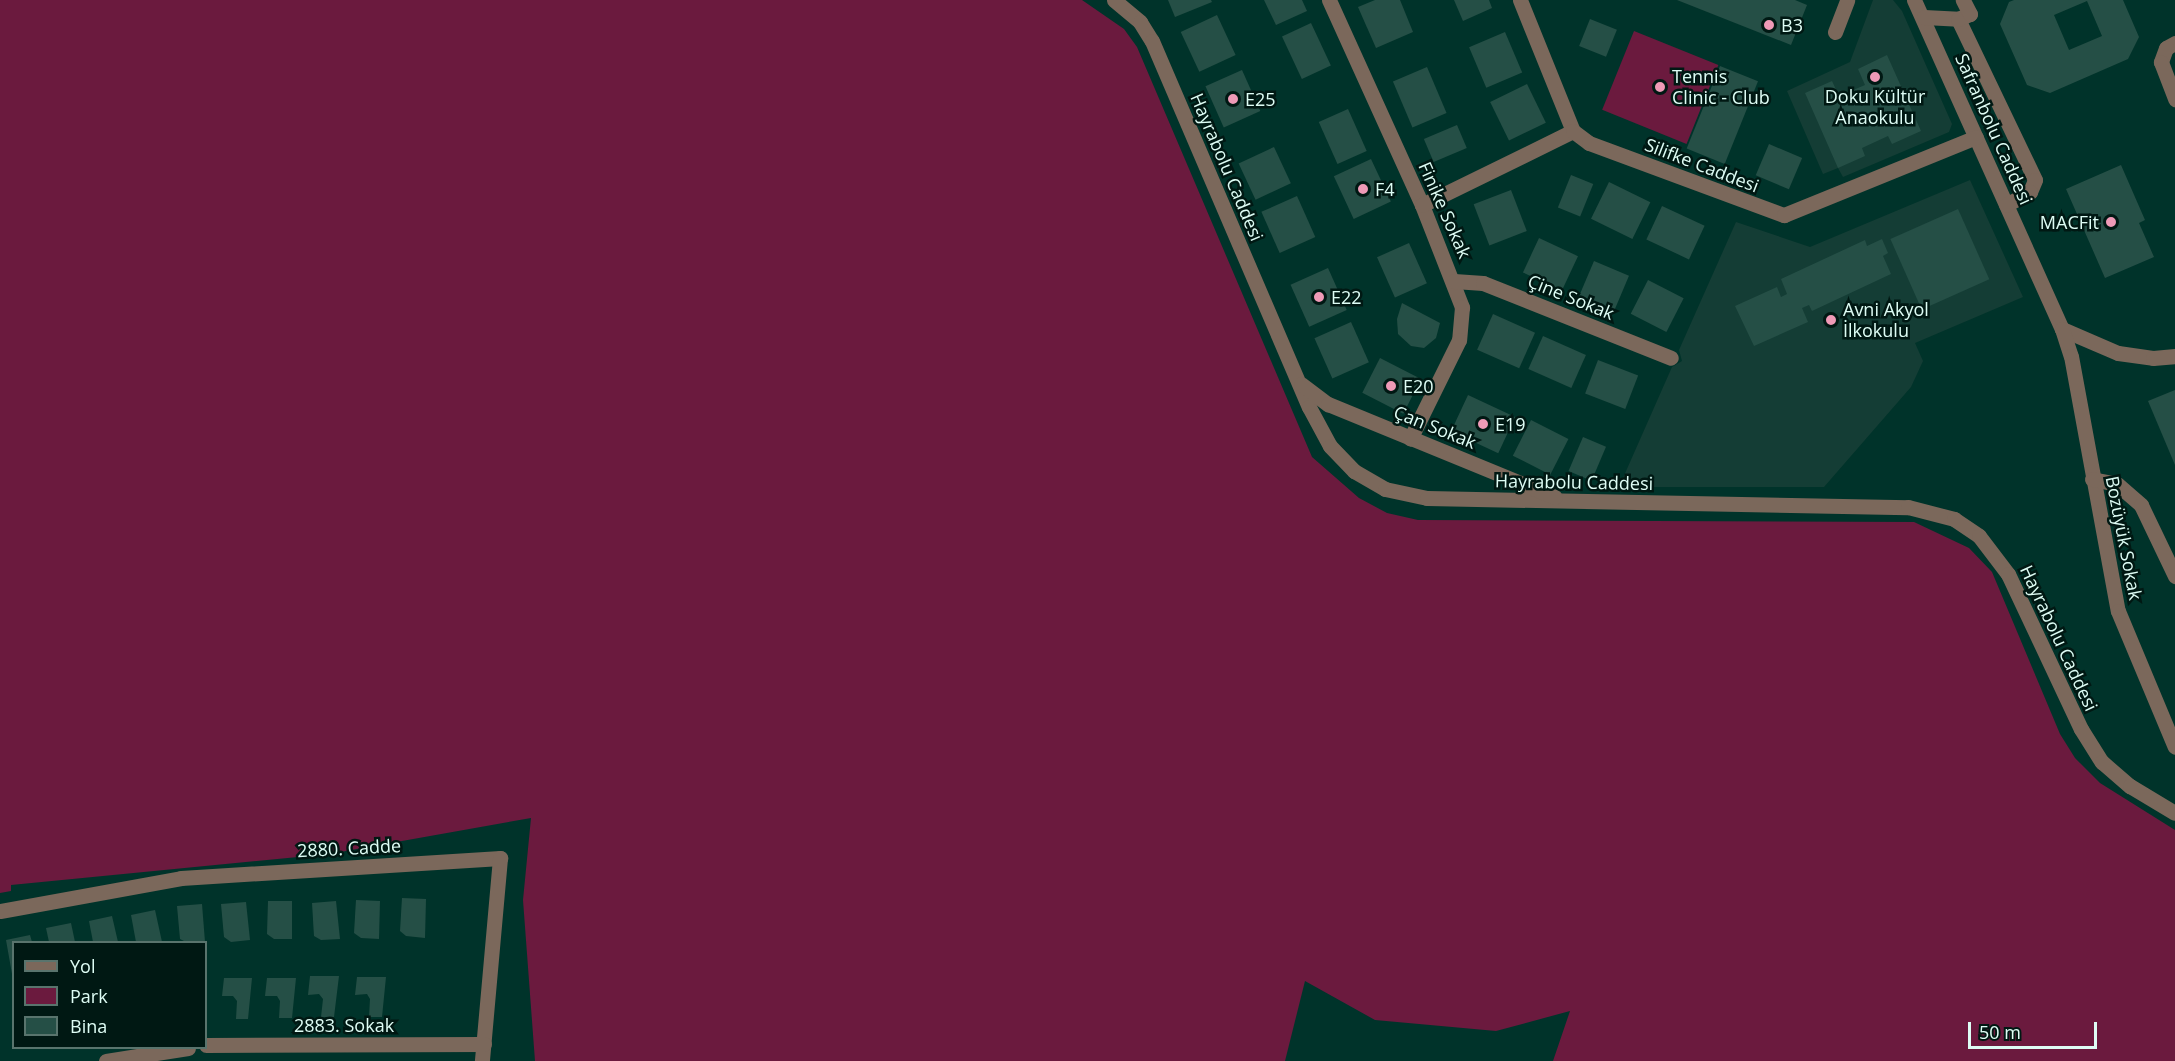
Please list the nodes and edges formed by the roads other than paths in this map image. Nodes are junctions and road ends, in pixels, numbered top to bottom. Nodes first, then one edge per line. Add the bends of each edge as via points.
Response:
1 (1114, 0) edge
2 (1329, 0) edge
3 (1520, 0) edge
4 (1847, 0) edge
5 (1914, 0) edge
6 (1964, 0) edge
7 (1924, 17) junction
8 (1958, 19) junction
9 (1835, 32) dead end
10 (2175, 43) edge
11 (2175, 99) edge
12 (1573, 131) junction
13 (1976, 137) junction
14 (1422, 205) junction
15 (2006, 205) junction
16 (1454, 281) junction
17 (2062, 329) junction
18 (2175, 356) edge
19 (1671, 358) dead end
20 (1295, 377) junction
21 (1410, 439) junction
22 (2092, 479) junction
23 (1567, 501) junction
24 (2175, 576) edge
25 (2175, 747) edge
26 (2175, 813) edge
27 (0, 911) edge
28 (483, 1044) junction
29 (207, 1045) edge
30 (176, 1049) edge
31 (106, 1061) edge
32 (482, 1061) edge

1 - 20 street, Hayrabolu Caddesi via 1140,22 1152,41
2 - 14 street, Finike Sokak
3 - 12 street
4 - 9 street
5 - 7 street, Safranbolu Caddesi
6 - 8 street via 1970,14
7 - 8 street
7 - 13 street, Safranbolu Caddesi
8 - 15 street via 2035,180 2030,192
10 - 11 street via 2166,48 2161,62
12 - 13 street, Silifke Caddesi via 1589,143 1784,216
12 - 14 street
13 - 15 street, Safranbolu Caddesi
14 - 16 street, Finike Sokak
15 - 17 street, Safranbolu Caddesi
16 - 19 street, Çine Sokak via 1483,283
16 - 21 street, Finike Sokak via 1463,315 1461,334
17 - 18 street via 2118,353 2153,358
17 - 22 street, Bozüyük Sokak
20 - 21 street, Çan Sokak via 1328,404
20 - 23 street, Hayrabolu Caddesi via 1330,446 1354,471 1377,485 1426,498
21 - 23 street, Çan Sokak
22 - 24 street via 2111,482 2135,498 2150,519
22 - 25 street, Bozüyük Sokak via 2118,611
23 - 26 street, Hayrabolu Caddesi via 1908,507 1954,519 1979,536 2008,574 2075,718 2102,762 2130,786
27 - 28 street, 2880. Cadde via 181,878 500,858
28 - 29 street, 2883. Sokak
28 - 32 street, 2880. Cadde
30 - 31 street

